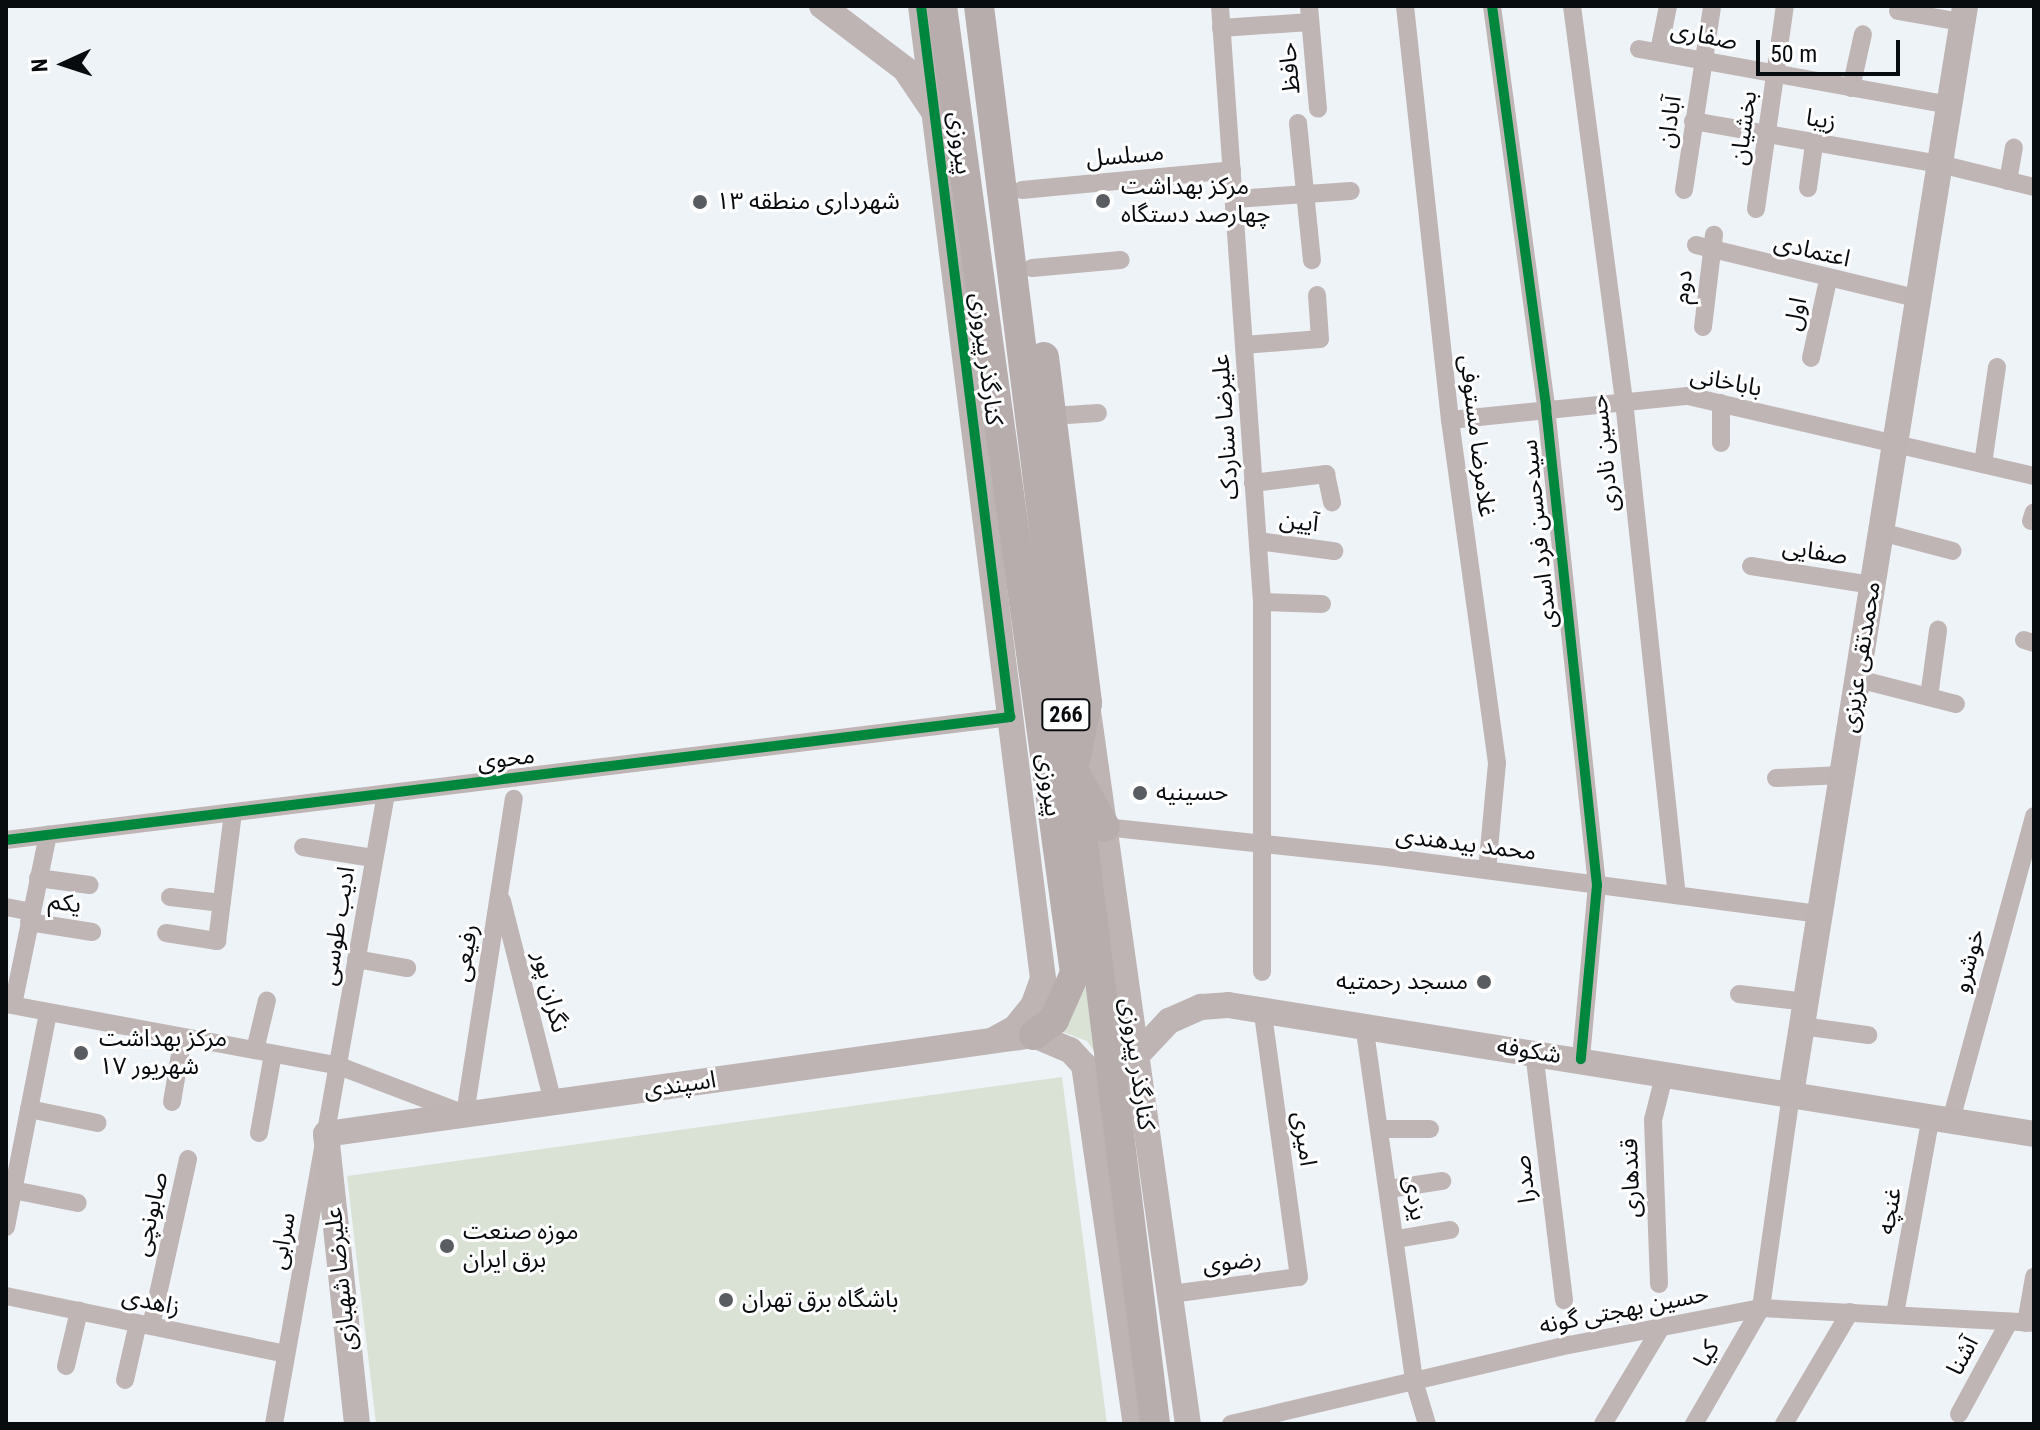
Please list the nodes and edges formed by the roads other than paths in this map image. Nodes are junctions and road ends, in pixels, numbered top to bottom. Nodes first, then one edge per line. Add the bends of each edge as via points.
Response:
1 (822, 6) edge
2 (921, 6) edge
3 (942, 6) edge
4 (979, 6) edge
5 (996, 6) edge
6 (1220, 6) edge
7 (1405, 6) edge
8 (1492, 6) edge
9 (1572, 6) edge
10 (1668, 6) edge
11 (1785, 6) edge
12 (1712, 8) dead end
13 (1898, 11) dead end
14 (1310, 14) edge
15 (1964, 14) edge
16 (1221, 28) junction
17 (1863, 34) dead end
18 (1639, 49) dead end
19 (1659, 51) junction
20 (1704, 60) junction
21 (1776, 75) junction
22 (1851, 88) junction
23 (1949, 105) junction
24 (1318, 109) dead end
25 (936, 115) junction
26 (1693, 121) junction
27 (1298, 123) dead end
28 (1767, 135) junction
29 (1814, 144) junction
30 (2014, 148) dead end
31 (1940, 164) junction
32 (1232, 170) junction
33 (954, 180) junction
34 (2008, 181) junction
35 (2034, 187) edge
36 (1808, 188) dead end
37 (1022, 190) junction
38 (1684, 190) dead end
39 (1351, 191) dead end
40 (1306, 194) junction
41 (1234, 199) junction
42 (1756, 209) dead end
43 (1707, 244) joint
44 (1121, 260) dead end
45 (1312, 260) dead end
46 (1032, 268) junction
47 (1828, 280) junction
48 (1317, 295) dead end
49 (1919, 299) junction
50 (1703, 327) dead end
51 (1244, 345) junction
52 (1811, 358) dead end
53 (1997, 367) dead end
54 (1624, 401) junction
55 (1721, 403) junction
56 (1546, 408) junction
57 (1098, 413) dead end
58 (1041, 414) junction
59 (999, 417) junction
60 (1450, 420) junction
61 (1721, 443) dead end
62 (1895, 443) junction
63 (1983, 464) junction
64 (2034, 476) edge
65 (1253, 483) junction
66 (1332, 502) dead end
67 (1881, 532) junction
68 (1258, 541) junction
69 (1334, 551) dead end
70 (1953, 551) dead end
71 (1751, 566) dead end
72 (1873, 585) junction
73 (1262, 602) junction
74 (1322, 604) dead end
75 (1938, 630) dead end
76 (1858, 679) junction
77 (1929, 697) junction
78 (1087, 703) junction
79 (1956, 704) dead end
80 (1010, 717) junction
81 (1073, 770) junction
82 (1842, 775) junction
83 (1776, 778) dead end
84 (386, 794) junction
85 (514, 799) dead end
86 (233, 813) junction
87 (2034, 816) edge
88 (1105, 827) junction
89 (48, 835) junction
90 (6, 840) edge
91 (1263, 846) junction
92 (303, 847) dead end
93 (373, 858) junction
94 (1487, 870) junction
95 (38, 878) junction
96 (90, 885) dead end
97 (1597, 885) junction
98 (500, 892) junction
99 (1677, 895) junction
100 (170, 897) dead end
101 (222, 903) junction
102 (6, 907) edge
103 (1820, 914) junction
104 (30, 917) junction
105 (92, 932) dead end
106 (166, 933) dead end
107 (356, 959) junction
108 (407, 968) dead end
109 (1262, 972) dead end
110 (1739, 994) dead end
111 (267, 1000) dead end
112 (9, 1005) edge
113 (1262, 1008) junction
114 (48, 1012) junction
115 (1804, 1014) junction
116 (1364, 1024) junction
117 (1034, 1035) junction
118 (1868, 1035) dead end
119 (183, 1037) junction
120 (993, 1041) junction
121 (264, 1052) junction
122 (1534, 1052) junction
123 (1135, 1057) junction
124 (1581, 1059) junction
125 (339, 1066) junction
126 (1665, 1072) junction
127 (1791, 1094) junction
128 (172, 1102) dead end
129 (553, 1103) junction
130 (29, 1109) junction
131 (1116, 1112) junction
132 (465, 1114) junction
133 (1941, 1118) junction
134 (98, 1123) dead end
135 (1379, 1129) junction
136 (1430, 1129) dead end
137 (259, 1133) dead end
138 (326, 1134) junction
139 (2034, 1134) edge
140 (188, 1159) dead end
141 (12, 1166) edge
142 (1442, 1181) dead end
143 (1389, 1189) junction
144 (13, 1190) junction
145 (78, 1203) dead end
146 (6, 1227) edge
147 (1450, 1230) dead end
148 (1397, 1239) junction
149 (1299, 1277) joint
150 (2034, 1277) edge
151 (1659, 1284) dead end
152 (1171, 1294) junction
153 (6, 1296) edge
154 (1564, 1300) dead end
155 (1761, 1308) junction
156 (79, 1311) junction
157 (1850, 1312) junction
158 (1895, 1314) junction
159 (2023, 1323) edge
160 (144, 1325) junction
161 (1662, 1326) junction
162 (286, 1354) junction
163 (66, 1366) dead end
164 (125, 1380) dead end
165 (1414, 1381) junction
166 (1959, 1414) dead end
167 (274, 1424) edge
168 (357, 1424) edge
169 (1136, 1424) edge
170 (1155, 1424) edge
171 (1188, 1424) edge
172 (1231, 1424) edge
173 (1427, 1424) edge
174 (1603, 1424) edge
175 (1694, 1424) edge
176 (1784, 1424) edge

1 - 25 main road via 905,69
2 - 25 main road, کنارگذر پیروزی
3 - 33 main road, پیروزی / 266
4 - 58 main road, پیروزی / 266
5 - 37 main road, 266
6 - 16 street, علیرضا سناردک
7 - 60 street, غلامرضا مستوفی
8 - 56 street, سیدحسن فرد اسدی
9 - 54 street, حسین نادری
10 - 19 street
11 - 21 street, بخشیان
12 - 20 street
13 - 15 street
14 - 16 street, حافظ
14 - 24 street, حافظ
15 - 23 main road, محمدتقی عزیزی
16 - 32 street, علیرضا سناردک
17 - 22 street
18 - 19 street, صفاری
19 - 20 street, صفاری
20 - 21 street, صفاری
20 - 26 street, آبادان
21 - 22 street, صفاری
21 - 28 street, بخشیان
22 - 23 street, صفاری
23 - 31 main road, محمدتقی عزیزی
25 - 33 main road, کنارگذر پیروزی
26 - 28 street, زیبا
26 - 38 street, آبادان
27 - 40 street
28 - 29 street, زیبا
28 - 42 street, بخشیان
29 - 31 street, زیبا
29 - 36 street
30 - 34 street
31 - 34 street, زیبا
31 - 49 main road, محمدتقی عزیزی
32 - 37 street, مسلسل
32 - 41 street, علیرضا سناردک
33 - 59 main road, پیروزی / 266
33 - 80 main road, کنارگذر پیروزی
34 - 35 street, زیبا
37 - 46 main road, 266
39 - 40 street
40 - 41 street
40 - 45 street
41 - 51 street, علیرضا سناردک
43 - 47 street, اعتمادی
43 - 50 street, دوم
44 - 46 street
46 - 58 main road, 266
47 - 49 street, اعتمادی
47 - 52 street, اول
48 - 51 street via 1320,339
49 - 62 main road, محمدتقی عزیزی
51 - 65 street, علیرضا سناردک
53 - 63 street
54 - 55 street, باباخانی via 1688,396
54 - 56 street, باباخانی
54 - 99 street, حسین نادری
55 - 61 street
55 - 62 street, باباخانی
56 - 60 street, باباخانی
56 - 97 street, سیدحسن فرد اسدی
57 - 58 street
58 - 59 main road
58 - 78 main road, 266
58 - 81 main road, پیروزی / 266
59 - 117 main road, پیروزی / 266 via 1075,973 1054,1020
60 - 94 street, غلامرضا مستوفی via 1497,763
62 - 63 street, باباخانی
62 - 67 main road, محمدتقی عزیزی
63 - 64 street, باباخانی
65 - 66 street via 1326,474
65 - 68 street, علیرضا سناردک
67 - 70 street
67 - 72 main road, محمدتقی عزیزی
68 - 69 street, آیین
68 - 73 street, علیرضا سناردک
71 - 72 street, صفایی
72 - 76 main road, محمدتقی عزیزی
73 - 74 street
73 - 91 street, علیرضا سناردک
75 - 77 street
76 - 77 street
76 - 82 main road, محمدتقی عزیزی
77 - 79 street
78 - 81 main road
78 - 88 main road, کنارگذر پیروزی / 266
80 - 84 street, محوی
80 - 120 main road, کنارگذر پیروزی via 1043,979 1024,1017
81 - 88 main road
81 - 131 main road, پیروزی / 266
82 - 83 street
82 - 103 main road, محمدتقی عزیزی
84 - 86 street, محوی
84 - 93 street, ادیب طوسی
85 - 98 street, رفیعی
86 - 89 street, محوی
86 - 101 street
87 - 133 street, خوشرو
88 - 91 street, محمد بیدهندی
88 - 123 main road, کنارگذر پیروزی / 266
89 - 90 street, محوی
89 - 95 street
91 - 94 street, محمد بیدهندی
91 - 109 street, علیرضا سناردک
92 - 93 street
93 - 107 street, ادیب طوسی
94 - 97 street, محمد بیدهندی
95 - 96 street
95 - 104 street
97 - 99 street, محمد بیدهندی
97 - 124 street, سیدحسن فرد اسدی
98 - 129 street, نگران پور
98 - 132 street, رفیعی
99 - 103 street, محمد بیدهندی
100 - 101 street
101 - 106 street via 217,941
102 - 104 street, یکم
103 - 115 main road, محمدتقی عزیزی
104 - 105 street, یکم
104 - 112 street
107 - 108 street
107 - 125 street, ادیب طوسی
110 - 115 street
111 - 121 street
112 - 114 street
113 - 116 main road, شکوفه
113 - 123 main road, شکوفه via 1201,1007 1169,1021
113 - 149 street, امیری
114 - 119 street
114 - 130 street
115 - 118 street
115 - 127 main road, محمدتقی عزیزی
116 - 122 main road, شکوفه
116 - 135 street, یزدی
117 - 120 main road, اسپندی
117 - 169 main road via 1070,1050 1084,1065
119 - 121 street
119 - 128 street
120 - 129 main road, اسپندی
121 - 125 street
121 - 137 street
122 - 124 main road, شکوفه
122 - 154 street, صدرا
123 - 131 main road
123 - 152 main road, کنارگذر پیروزی / 266
124 - 126 main road, شکوفه
125 - 132 street
125 - 138 street, سرابی
126 - 127 main road, شکوفه
126 - 151 street, قندهاری via 1653,1120
127 - 133 main road, شکوفه
127 - 155 street, محمدتقی عزیزی
129 - 132 main road, اسپندی
130 - 134 street
130 - 141 street
131 - 170 main road, پیروزی / 266
132 - 138 main road, اسپندی
133 - 139 main road, شکوفه
133 - 158 street, غنچه
135 - 136 street
135 - 143 street, یزدی
138 - 162 street, سرابی
138 - 168 main road, علیرضا شهبازی
140 - 160 street, صابونچی
141 - 144 street
142 - 143 street
143 - 148 street, یزدی
144 - 145 street
144 - 146 street
147 - 148 street
148 - 165 street, یزدی
149 - 152 street, رضوی
150 - 159 street, آشنا
152 - 171 main road, کنارگذر پیروزی / 266
153 - 156 street, زاهدی
155 - 157 street, حسین بهجتی گونه
155 - 161 street, حسین بهجتی گونه
155 - 175 street, کیا
156 - 160 street, زاهدی
156 - 163 street
157 - 158 street, حسین بهجتی گونه
157 - 176 street
158 - 159 street, حسین بهجتی گونه
159 - 166 street, آشنا
160 - 162 street, زاهدی
160 - 164 street, صابونچی
161 - 165 street, حسین بهجتی گونه
161 - 174 street
162 - 167 street, سرابی
165 - 172 street, حسین بهجتی گونه
165 - 173 street, یزدی

